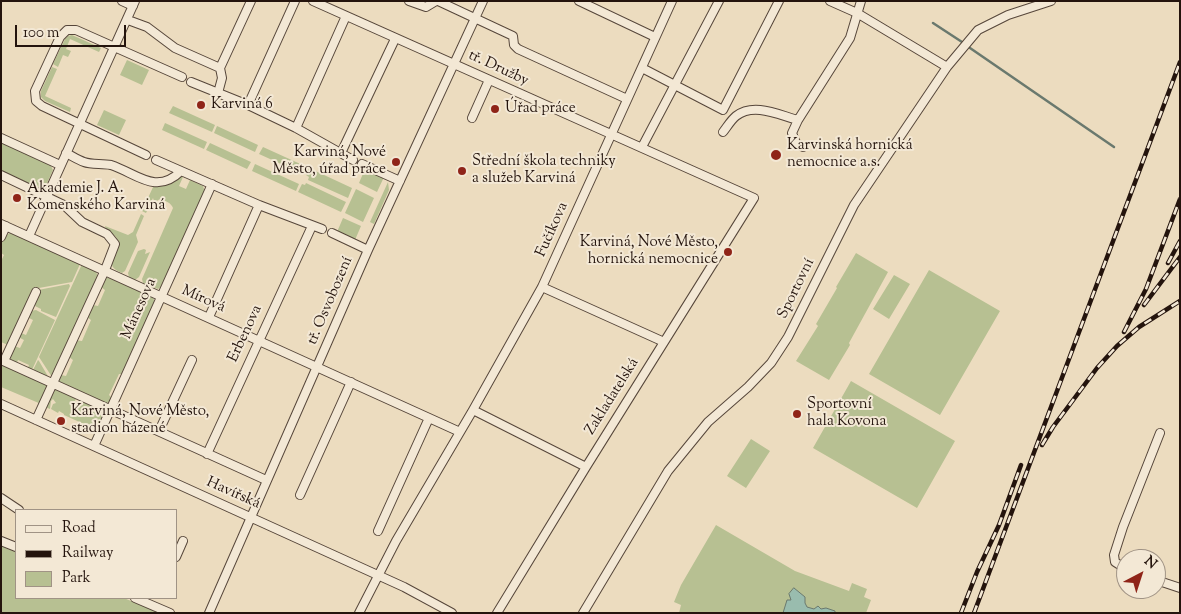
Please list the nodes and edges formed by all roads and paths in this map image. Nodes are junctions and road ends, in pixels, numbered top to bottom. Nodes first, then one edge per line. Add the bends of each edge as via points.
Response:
1 (122, 1) edge
2 (251, 1) edge
3 (296, 1) edge
4 (313, 1) edge
5 (409, 1) edge
6 (437, 1) edge
7 (483, 1) edge
8 (579, 1) edge
9 (672, 1) edge
10 (719, 1) edge
11 (779, 1) edge
12 (830, 1) edge
13 (861, 1) edge
14 (1051, 1) edge
15 (134, 4) edge
16 (857, 13) junction
17 (346, 16) junction
18 (475, 18) junction
19 (128, 20) junction
20 (655, 37) junction
21 (395, 39) junction
22 (114, 47) junction
23 (454, 64) junction
24 (946, 67) junction
25 (220, 68) junction
26 (642, 68) junction
27 (182, 77) dead end
28 (489, 80) junction
29 (192, 82) dead end
30 (675, 86) junction
31 (218, 93) junction
32 (627, 99) junction
33 (248, 105) junction
34 (472, 118) dead end
35 (798, 120) junction
36 (79, 124) junction
37 (296, 128) junction
38 (723, 132) dead end
39 (611, 135) junction
40 (1, 138) edge
41 (803, 146) dead end
42 (642, 147) junction
43 (66, 153) junction
44 (341, 153) junction
45 (146, 155) dead end
46 (156, 160) dead end
47 (352, 160) dead end
48 (362, 164) dead end
49 (60, 165) junction
50 (181, 171) junction
51 (1, 175) edge
52 (400, 181) junction
53 (212, 184) junction
54 (46, 196) junction
55 (754, 198) joint
56 (259, 206) junction
57 (4, 225) edge
58 (312, 226) junction
59 (322, 229) dead end
60 (332, 233) dead end
61 (28, 236) junction
62 (1, 237) edge
63 (368, 250) junction
64 (105, 270) junction
65 (542, 287) junction
66 (36, 292) dead end
67 (161, 296) junction
68 (209, 317) junction
69 (258, 340) junction
70 (664, 342) junction
71 (192, 360) dead end
72 (3, 361) edge
73 (317, 366) junction
74 (351, 382) junction
75 (52, 383) junction
76 (1, 404) edge
77 (110, 409) junction
78 (473, 410) junction
79 (429, 418) junction
80 (36, 420) junction
81 (159, 431) junction
82 (460, 432) junction
83 (1160, 433) dead end
84 (94, 446) junction
85 (207, 454) junction
86 (586, 467) junction
87 (266, 480) junction
88 (300, 495) dead end
89 (1, 498) edge
90 (18, 509) edge
91 (250, 517) junction
92 (378, 531) dead end
93 (1, 541) edge
94 (183, 541) dead end
95 (15, 547) edge
96 (1116, 549) edge
97 (1116, 549) edge
98 (178, 552) edge
99 (1116, 563) edge
100 (378, 575) junction
101 (1166, 583) edge
102 (1180, 588) edge
103 (138, 599) edge
104 (170, 613) edge
105 (209, 613) edge
106 (359, 613) edge
107 (452, 613) edge
108 (497, 613) edge
109 (583, 613) edge

1 - 15 street
2 - 25 street
3 - 33 street
4 - 17 street, tř. Družby
5 - 6 street via 426,7
6 - 18 street
7 - 18 street, tř. Osvobození
8 - 20 street
9 - 20 street, Fučíkova
10 - 30 street
11 - 30 street via 723,110
12 - 16 street
13 - 16 street
14 - 24 street, Sportovní via 1008,15 978,30
15 - 19 street
16 - 24 street
16 - 35 street via 850,38
17 - 21 street, tř. Družby
17 - 37 street
18 - 23 street, tř. Osvobození
18 - 32 street, tř. Družby via 513,36 518,49
19 - 22 street
19 - 25 street via 148,27 175,48
20 - 26 street, Fučíkova
21 - 23 street, tř. Družby
21 - 44 street
22 - 27 street
22 - 36 street
22 - 36 street via 71,29 60,37 34,96 38,104
23 - 28 street, tř. Družby
23 - 52 street, tř. Osvobození
24 - 109 street, Sportovní via 854,205 788,337 771,363 708,422 668,471
25 - 31 street via 222,78
26 - 30 street
26 - 32 street, Fučíkova
28 - 34 street
28 - 39 street, tř. Družby
29 - 31 street
30 - 42 street
31 - 33 street
32 - 39 street, Fučíkova
33 - 37 street
35 - 38 street via 756,109 747,110
35 - 41 street via 792,133 796,143
36 - 43 street
36 - 45 street
37 - 44 street
39 - 42 street, tř. Družby
39 - 65 street, Fučíkova
40 - 49 street
42 - 55 street, tř. Družby
43 - 49 street
43 - 50 street via 83,162 109,165 149,182 174,178
44 - 47 street
46 - 50 street
48 - 52 street
49 - 54 street
50 - 53 street
51 - 54 street
52 - 63 street, tř. Osvobození
53 - 56 street
53 - 67 street, Mánesova
54 - 61 street
54 - 64 street via 112,239 115,244
55 - 70 street, Zakladatelská
56 - 58 street
56 - 68 street
57 - 61 street, Mírová
57 - 62 street
58 - 59 street
58 - 69 street, Erbenova
60 - 63 street
61 - 64 street, Mírová
63 - 73 street, tř. Osvobození
64 - 67 street, Mírová
64 - 75 street
65 - 70 street
65 - 78 street, Fučíkova
66 - 72 street
67 - 68 street, Mírová
67 - 77 street, Mánesova
68 - 69 street, Mírová
69 - 73 street, Mírová
69 - 85 street, Erbenova
70 - 86 street, Zakladatelská
71 - 81 street
72 - 75 street
73 - 74 street
73 - 87 street, tř. Osvobození
74 - 79 street
74 - 88 street
75 - 77 street
75 - 80 street
76 - 80 street, Havířská
77 - 81 street
77 - 84 street, Mánesova
78 - 82 street, Fučíkova
78 - 86 street
79 - 82 street
79 - 92 street
80 - 84 street, Havířská
81 - 85 street
82 - 100 street, Fučíkova
83 - 97 street
84 - 91 street, Havířská
85 - 87 street
86 - 108 street, Zakladatelská
87 - 91 street, tř. Osvobození
89 - 90 street
91 - 100 street, Havířská
91 - 105 street, tř. Osvobození
93 - 95 street
94 - 98 street
96 - 99 street
100 - 106 street, Fučíkova
100 - 107 street, Havířská
101 - 102 street
103 - 104 street

